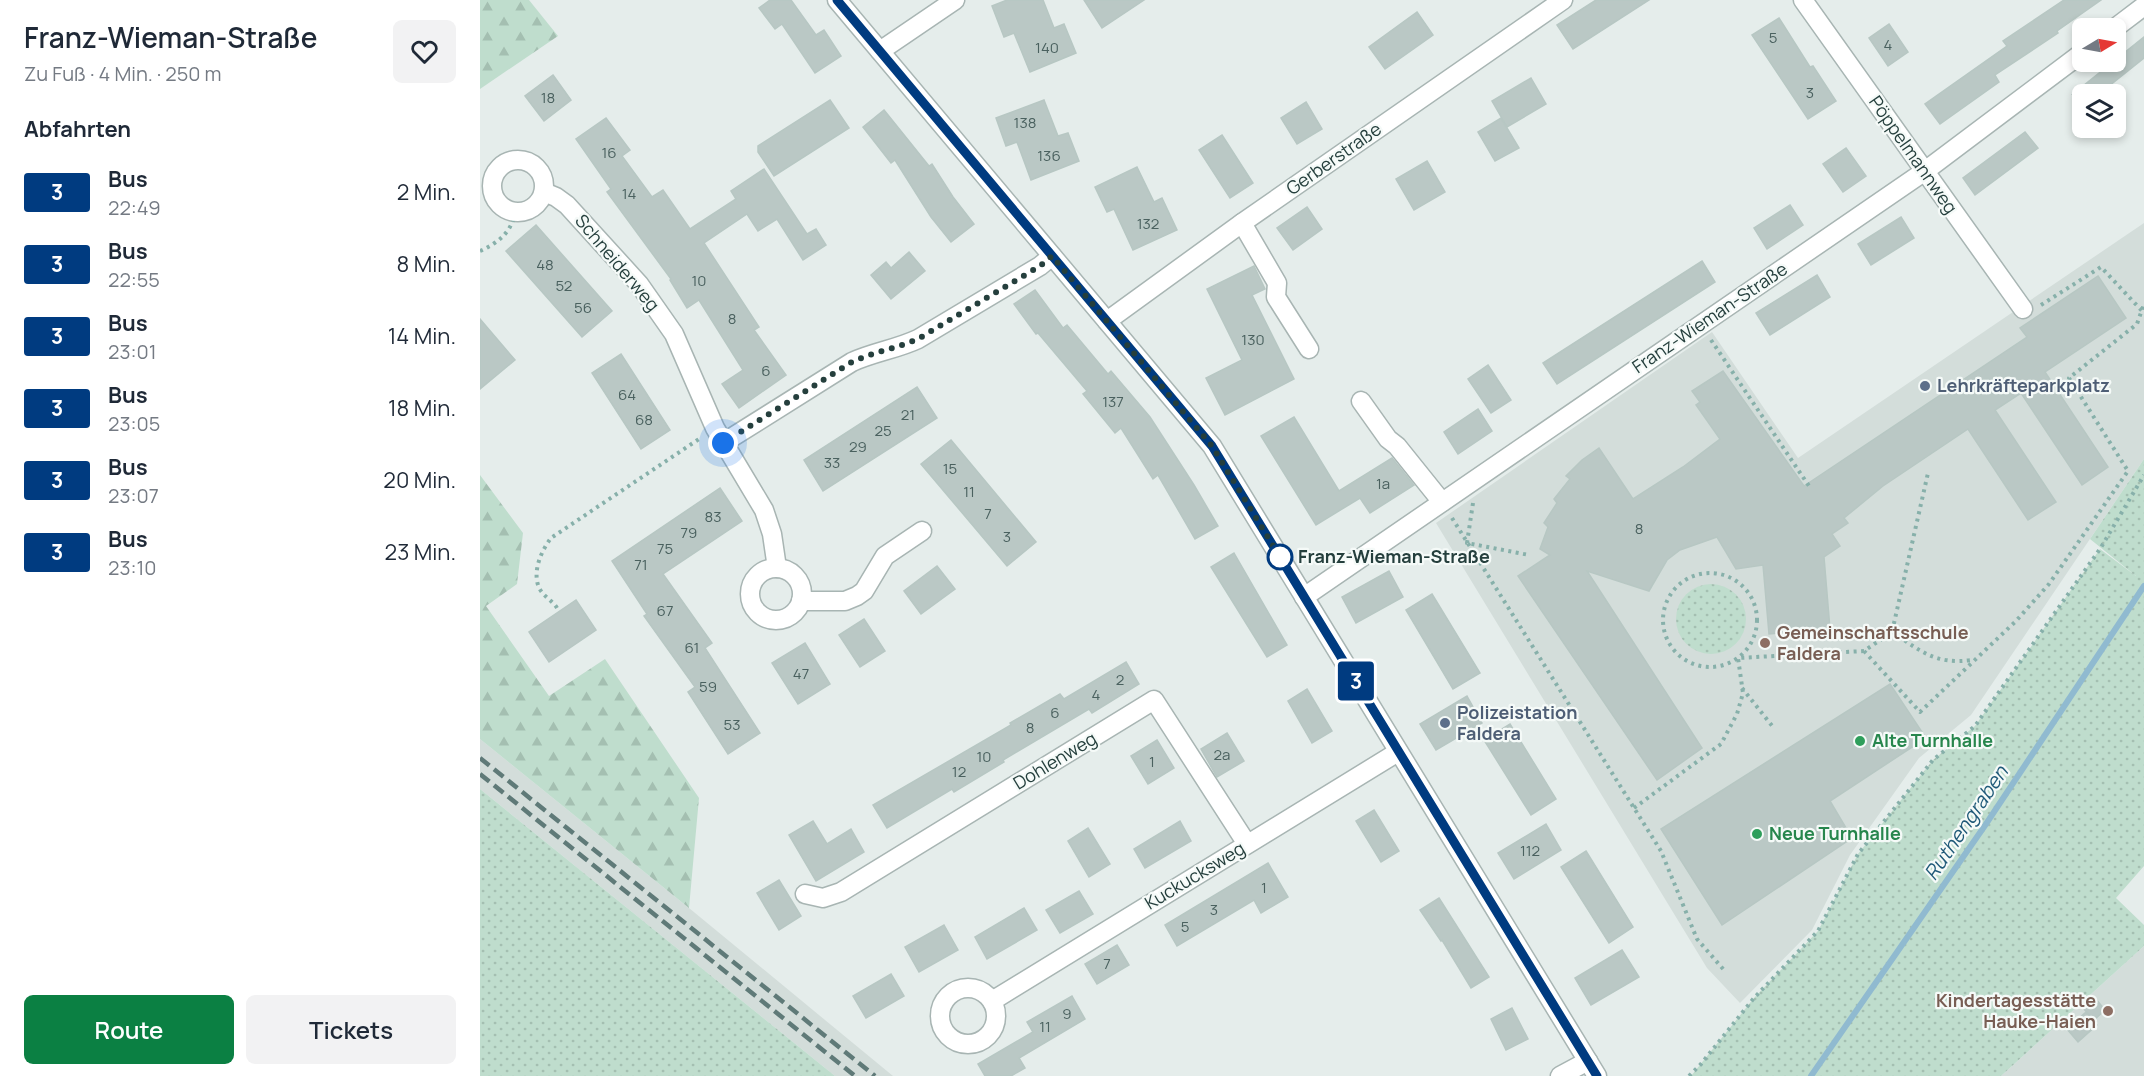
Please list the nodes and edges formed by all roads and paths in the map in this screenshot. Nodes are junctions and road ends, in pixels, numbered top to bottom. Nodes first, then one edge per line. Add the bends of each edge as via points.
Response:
1 (837, 0) edge
2 (955, 0) edge
3 (1563, 0) edge
4 (1803, 0) edge
5 (2144, 6) edge
6 (2126, 20) edge
7 (880, 51) junction
8 (2072, 60) edge
9 (1924, 171) junction
10 (544, 192) junction
11 (515, 212) junction
12 (1242, 223) junction
13 (480, 251) edge
14 (1052, 256) junction
15 (2144, 304) edge
16 (2023, 309) joint
17 (2143, 312) edge
18 (1107, 321) junction
19 (1700, 325) junction
20 (1309, 349) dead end
21 (1361, 401) dead end
22 (719, 436) junction
23 (1928, 473) dead end
24 (2144, 475) edge
25 (1476, 479) junction
26 (1809, 486) dead end
27 (1442, 502) junction
28 (922, 531) dead end
29 (1467, 543) junction
30 (1529, 555) dead end
31 (777, 568) junction
32 (1304, 597) junction
33 (801, 601) junction
34 (557, 608) dead end
35 (1892, 632) junction
36 (1864, 651) junction
37 (1738, 658) junction
38 (1973, 660) junction
39 (1742, 688) junction
40 (1773, 727) dead end
41 (1398, 752) junction
42 (1634, 808) junction
43 (1247, 844) junction
44 (806, 894) dead end
45 (1724, 970) dead end
46 (992, 1000) dead end
47 (1592, 1069) edge
48 (1560, 1076) edge
49 (1689, 1076) edge

1 - 7 street
2 - 7 street
3 - 12 street, Gerberstraße
4 - 9 street, Pöppelmannweg
5 - 6 street
7 - 14 street
8 - 9 street, Franz-Wieman-Straße
9 - 16 street, Pöppelmannweg
9 - 19 street, Franz-Wieman-Straße
10 - 11 street via 533,207
10 - 11 street via 542,174 536,167 520,159 503,165 493,178 494,195 506,209
10 - 22 street, Schneiderweg via 567,205 639,284 674,334
11 - 13 path via 503,237
12 - 18 street, Gerberstraße
12 - 20 street via 1277,283 1276,297
14 - 18 street
14 - 22 street via 918,339 852,362
15 - 17 path
16 - 17 path via 2026,314 2101,267
17 - 38 path via 2137,324 2069,378 2128,471 2049,584
18 - 32 street via 1212,446
19 - 25 street, Franz-Wieman-Straße
19 - 26 path
21 - 27 street
22 - 31 street, Schneiderweg via 764,510
22 - 34 path via 551,538 542,550 538,585
23 - 35 path
24 - 49 path via 2100,549 1975,726 1933,760 1858,854 1818,931
25 - 27 street, Franz-Wieman-Straße
25 - 29 path
27 - 29 path
27 - 32 street, Franz-Wieman-Straße
28 - 33 street via 885,556 864,591 856,596 845,601
29 - 30 path
29 - 42 path
31 - 33 street via 794,575 800,583
31 - 33 street via 754,579 749,595 756,611 763,617 782,620 791,616
32 - 41 street
35 - 36 path
35 - 38 path via 1932,658
36 - 37 path
36 - 38 path via 1920,712
37 - 37 path via 1755,633 1755,604 1748,591 1723,574 1708,573 1681,583 1664,610 1668,642 1692,664 1724,665
37 - 39 path
39 - 40 path
39 - 42 path via 1737,714 1721,744
41 - 43 street, Kuckucksweg
41 - 47 street
42 - 45 path via 1661,851 1697,939
43 - 44 street, Dohlenweg via 1154,700 841,892 823,898
43 - 46 street, Kuckucksweg
47 - 48 street

